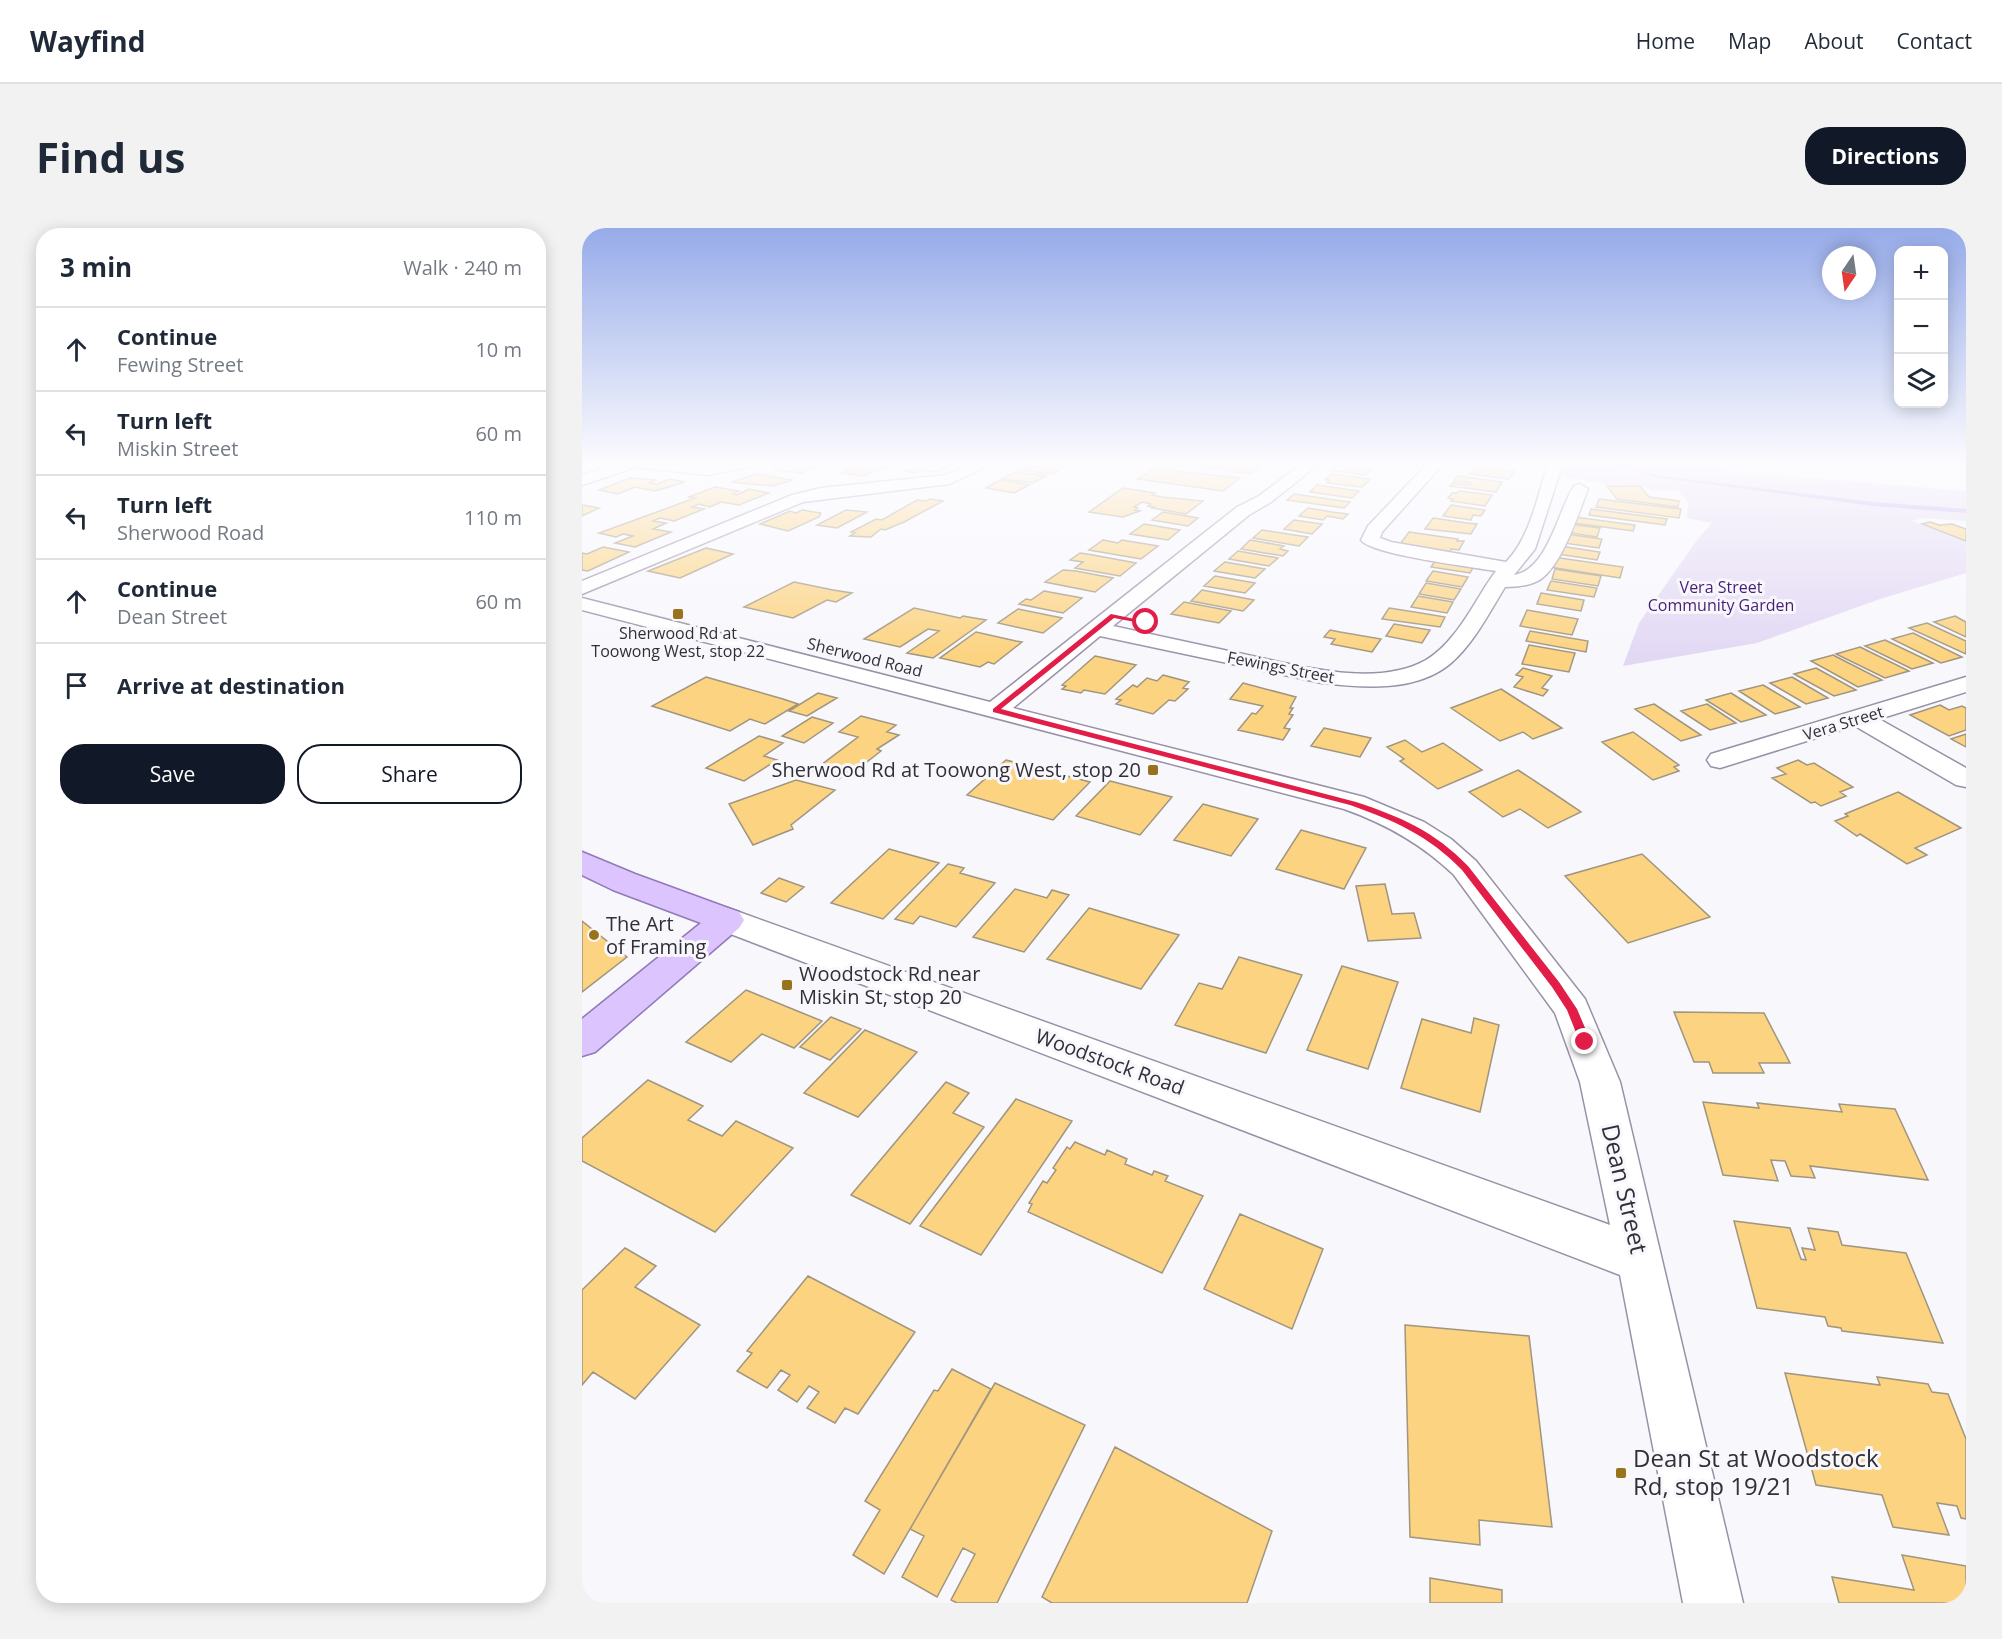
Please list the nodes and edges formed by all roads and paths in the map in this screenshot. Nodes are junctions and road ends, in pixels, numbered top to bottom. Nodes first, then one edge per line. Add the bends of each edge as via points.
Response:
1 (728, 527) edge
2 (1223, 527) edge
3 (1377, 527) edge
4 (1534, 527) edge
5 (1563, 527) edge
6 (1513, 533) dead end
7 (1504, 575) junction
8 (582, 588) edge
9 (582, 604) edge
10 (1105, 622) junction
11 (1262, 646) dead end
12 (1966, 684) edge
13 (985, 707) junction
14 (1858, 718) junction
15 (1720, 760) dead end
16 (1966, 779) edge
17 (582, 862) edge
18 (727, 920) junction
19 (582, 1041) edge
20 (1641, 1259) junction
21 (1713, 1603) edge

1 - 8 street
2 - 10 street
3 - 7 street via 1370,540 1387,547
4 - 7 street, Fewings Street via 1526,549
5 - 7 street via 1541,570 1524,579
6 - 7 street via 1502,559
7 - 10 street, Fewings Street via 1446,655 1419,671 1392,678 1362,680 1306,674
9 - 13 street, Sherwood Road via 735,644 794,641 837,649 960,681 977,692
10 - 11 street
10 - 13 street
12 - 14 street, Vera Street
13 - 20 street, Dean Street via 1353,803 1401,820 1451,854 1572,1009 1600,1082
14 - 15 street, Vera Street
14 - 16 street
17 - 18 main road, Woodstock Road
18 - 19 main road
18 - 20 street, Woodstock Road
20 - 21 street, Dean Street

